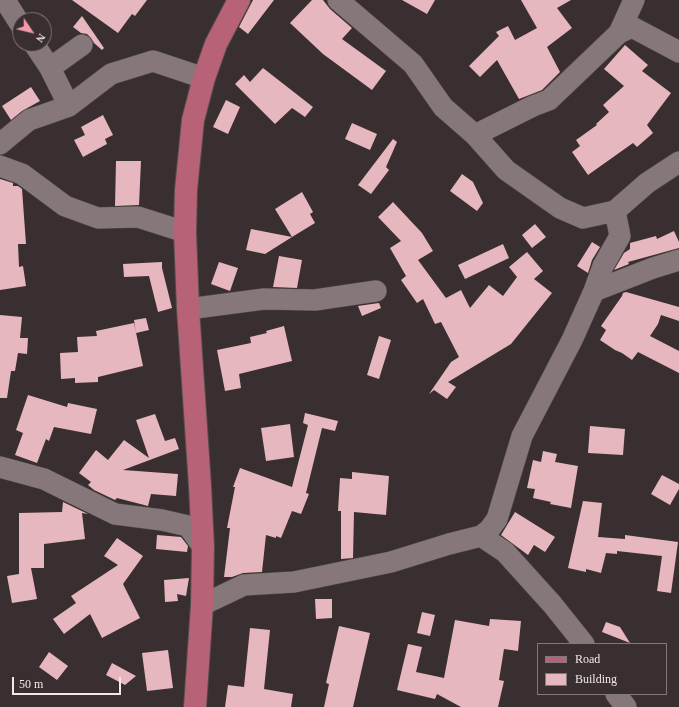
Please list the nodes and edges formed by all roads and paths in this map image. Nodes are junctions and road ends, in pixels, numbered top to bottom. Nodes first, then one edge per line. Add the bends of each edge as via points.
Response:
1 (6, 0) edge
2 (239, 0) edge
3 (338, 0) edge
4 (634, 0) edge
5 (12, 23) edge
6 (619, 33) junction
7 (82, 45) dead end
8 (39, 52) edge
9 (679, 52) edge
10 (50, 68) junction
11 (204, 78) junction
12 (69, 106) junction
13 (475, 135) junction
14 (0, 144) edge
15 (679, 162) edge
16 (0, 166) edge
17 (615, 211) junction
18 (185, 232) junction
19 (679, 260) edge
20 (376, 291) dead end
21 (594, 291) junction
22 (188, 309) junction
23 (0, 467) edge
24 (481, 536) junction
25 (203, 547) junction
26 (202, 605) junction
27 (583, 643) edge
28 (617, 695) edge
29 (195, 707) edge
30 (626, 707) edge

1 - 5 street
2 - 11 main road via 216,44
3 - 13 street via 413,64 443,107
4 - 6 street
6 - 9 street via 632,27
6 - 13 street via 550,100
7 - 10 street
8 - 10 street
10 - 12 street
11 - 12 street via 153,61 112,74
11 - 18 main road via 193,120
12 - 14 street via 30,120
13 - 17 street via 506,170 560,208 584,218
15 - 17 street via 647,183
16 - 18 street via 22,174 65,206 98,218 138,217
17 - 21 street via 620,236 603,266
18 - 22 main road
19 - 21 street
20 - 22 street via 315,300 264,299
21 - 24 street via 572,340 522,436 497,519
22 - 25 main road
23 - 25 street via 44,479 115,514 188,526
24 - 26 street via 376,565 294,582 244,585
24 - 27 street via 505,552
25 - 26 main road
26 - 29 main road
28 - 30 street

